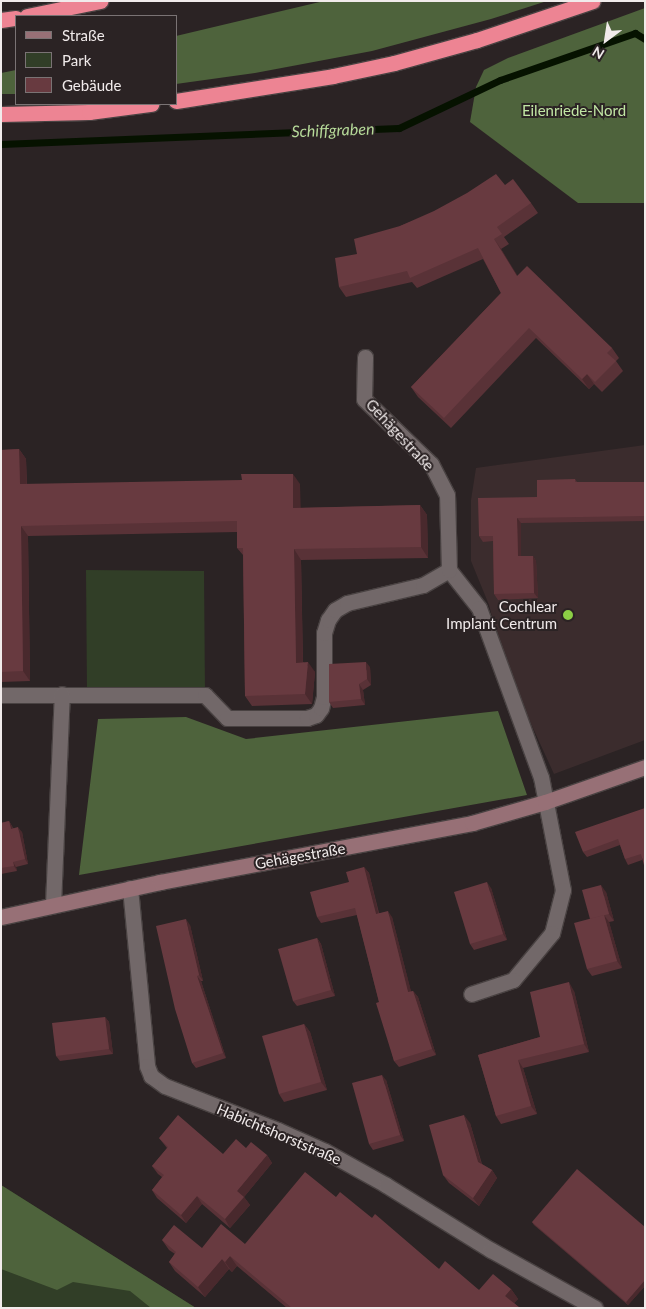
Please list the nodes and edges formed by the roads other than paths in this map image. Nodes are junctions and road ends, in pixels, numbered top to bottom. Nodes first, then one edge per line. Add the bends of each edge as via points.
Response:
1 (100, 1) edge
2 (593, 1) edge
3 (32, 15) edge
4 (15, 18) edge
5 (1, 20) edge
6 (178, 100) edge
7 (143, 105) edge
8 (1, 114) edge
9 (365, 357) dead end
10 (449, 570) junction
11 (62, 694) junction
12 (1, 695) edge
13 (645, 767) edge
14 (545, 802) junction
15 (130, 888) junction
16 (53, 905) junction
17 (1, 917) edge
18 (471, 994) dead end
19 (595, 1308) edge

1 - 3 highway
2 - 6 highway via 486,38 394,63 334,76
4 - 5 highway
7 - 8 highway via 88,112
9 - 10 street, Gehägestraße via 364,398 431,464 447,496
10 - 11 street via 423,585 347,603 334,610 324,633 324,697 316,715 307,718 227,718 205,695
10 - 14 street via 479,608 541,777
11 - 12 street
11 - 16 street
13 - 14 street, Gehägestraße
14 - 15 street, Gehägestraße via 472,823
14 - 18 street via 563,890 552,933 513,980
15 - 16 street, Gehägestraße
15 - 19 street, Habichtshorststraße via 147,1066 151,1076 165,1086 325,1151
16 - 17 street, Gehägestraße

